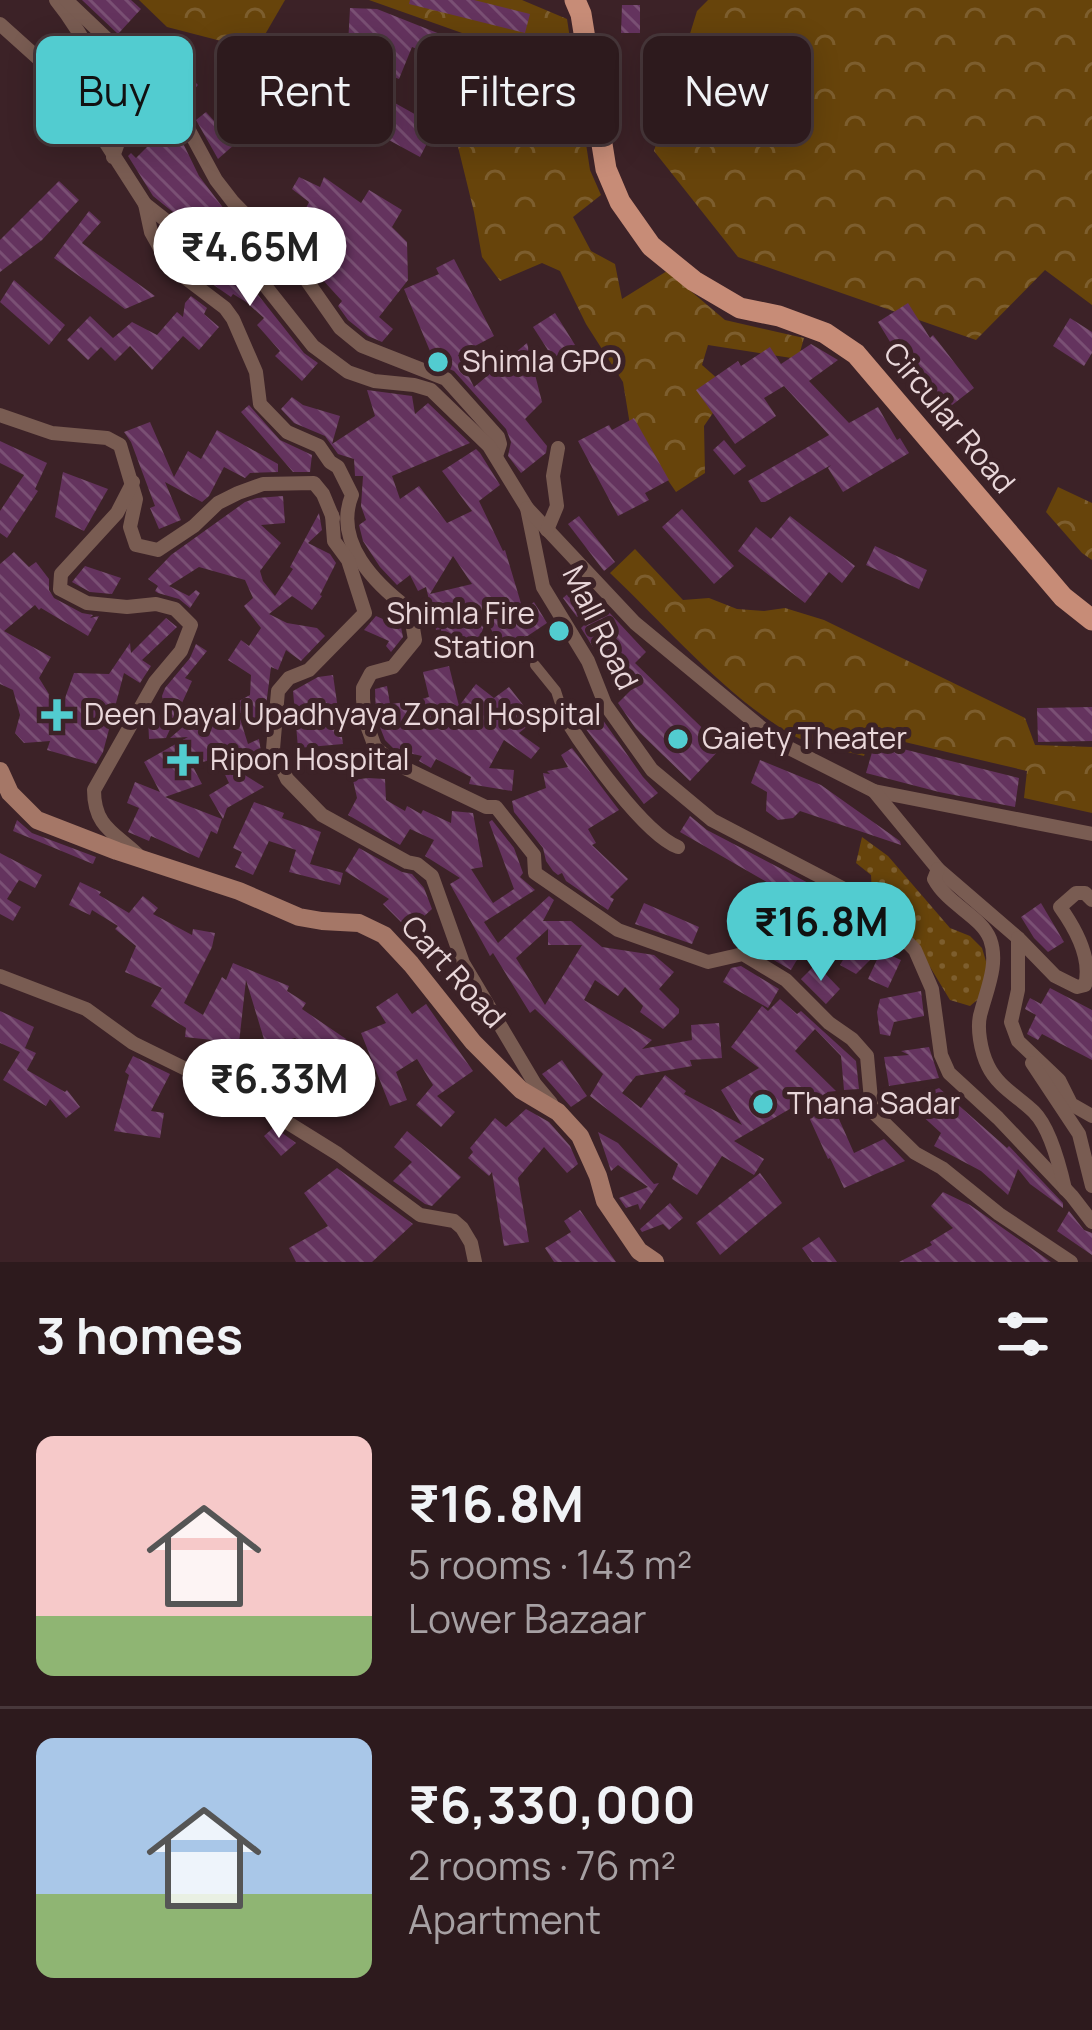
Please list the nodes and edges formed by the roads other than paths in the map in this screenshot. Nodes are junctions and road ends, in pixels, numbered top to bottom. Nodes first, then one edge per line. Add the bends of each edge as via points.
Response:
1 (56, 0) edge
2 (67, 0) edge
3 (575, 0) edge
4 (0, 24) edge
5 (113, 157) junction
6 (145, 204) junction
7 (0, 415) edge
8 (558, 448) dead end
9 (496, 456) junction
10 (133, 482) junction
11 (527, 508) junction
12 (332, 515) junction
13 (548, 530) junction
14 (351, 538) junction
15 (1092, 620) edge
16 (535, 665) dead end
17 (564, 716) joint
18 (0, 771) edge
19 (874, 791) junction
20 (1092, 834) edge
21 (679, 847) dead end
22 (142, 859) junction
23 (938, 868) junction
24 (1092, 900) edge
25 (1018, 938) junction
26 (0, 976) edge
27 (1018, 1041) junction
28 (557, 1112) junction
29 (1092, 1116) edge
30 (1092, 1186) edge
31 (1064, 1187) junction
32 (1092, 1208) edge
33 (1092, 1222) edge
34 (475, 1262) edge
35 (656, 1262) edge
36 (1071, 1262) edge

1 - 5 street via 83,36 115,108
2 - 9 street via 164,92 233,202 298,268 340,328 362,346 446,380 498,437
3 - 15 main road, Circular Road via 606,169 651,247 740,308 843,343 1063,597
4 - 5 street, Mall Road via 86,112
5 - 6 street, Mall Road
6 - 9 street, Mall Road via 263,283 327,357 374,381 431,390
6 - 14 street via 166,260 233,320 260,404 338,467 352,495
7 - 10 street via 52,433 107,438 120,445
8 - 13 street via 557,506
9 - 11 street, Mall Road
10 - 12 street via 136,545 158,550 218,503 263,484 314,483
10 - 22 street via 117,513 61,574 60,589 87,603 176,609 191,625 94,790 100,821
11 - 13 street
11 - 31 street, Mall Road via 544,587 605,704 652,770 712,820 867,901 915,950 949,1073
12 - 14 street
12 - 28 street via 334,541 365,613 278,691 273,749 287,779 322,815 432,876 463,963
13 - 19 street via 635,623 781,744
14 - 36 street via 378,585 410,610 415,640 363,688 374,747 392,763 496,807 535,855 535,873 618,930 708,962 743,953 786,980 867,1056 872,1111 915,1153
16 - 17 street
17 - 21 street via 645,822
18 - 22 main road, Cart Road via 37,820
19 - 20 street
19 - 23 street
22 - 28 main road, Cart Road via 299,916 358,923 384,935 473,1042 521,1090
23 - 25 street
23 - 31 street via 934,879 945,898 988,933 994,952 979,1024 990,1070 1046,1127
24 - 25 street via 1076,893 1060,907 1088,966 1085,985 1055,976
25 - 27 street via 1011,1022
26 - 34 street via 86,1009 133,1042 261,1106 420,1215 454,1221
27 - 29 street via 1059,1080 1071,1104
27 - 30 street via 1079,1134
28 - 35 main road, Cart Road via 580,1136 605,1201
31 - 32 street via 1070,1183
31 - 33 street, Mall Road

